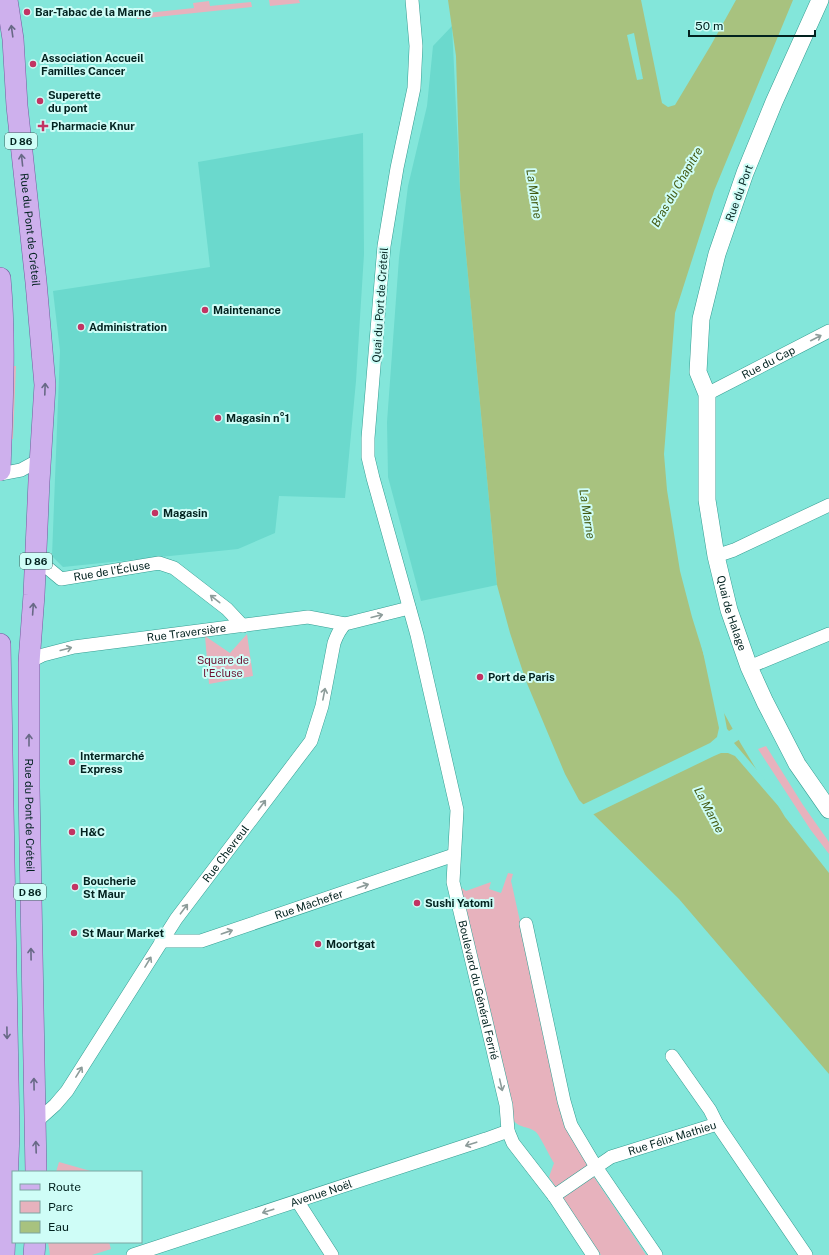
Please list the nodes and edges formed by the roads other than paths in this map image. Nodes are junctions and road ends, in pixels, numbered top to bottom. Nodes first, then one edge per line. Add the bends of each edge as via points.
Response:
1 (7, 0) edge
2 (412, 0) edge
3 (820, 0) edge
4 (0, 278) edge
5 (829, 331) edge
6 (707, 394) junction
7 (41, 459) junction
8 (0, 470) edge
9 (0, 474) edge
10 (829, 505) edge
11 (716, 556) junction
12 (35, 564) junction
13 (409, 608) junction
14 (345, 624) junction
15 (243, 626) junction
16 (829, 634) edge
17 (0, 644) edge
18 (29, 662) junction
19 (749, 667) junction
20 (829, 810) edge
21 (454, 855) junction
22 (526, 924) dead end
23 (162, 941) junction
24 (672, 1056) dead end
25 (35, 1123) junction
26 (717, 1124) junction
27 (508, 1131) junction
28 (596, 1168) junction
29 (36, 1171) edge
30 (554, 1196) junction
31 (298, 1202) junction
32 (9, 1221) edge
33 (35, 1243) edge
34 (4, 1252) edge
35 (34, 1255) edge
36 (133, 1255) edge
37 (332, 1255) edge
38 (593, 1255) edge
39 (656, 1255) edge
40 (806, 1255) edge

7 -> 1 main road, Rue du Pont de Créteil / D 86 via 45,385 17,106 13,39
2 - 13 street, Quai du Port de Créteil via 416,46 414,88 384,246 368,438 368,457 373,478
3 - 6 street, Rue du Port via 745,173 717,254 701,319 698,372
4 - 8 main road via 4,390
6 -> 5 street, Rue du Cap
6 - 11 street, Quai de Halage via 707,500
7 - 9 street via 21,470
7 - 12 main road, Rue du Pont de Créteil / D 86
10 - 11 street
11 - 19 street, Quai de Halage via 729,610
15 -> 12 street, Rue de l'Écluse via 227,609 174,568 159,563 61,579 49,569
18 -> 12 main road, Rue du Pont de Créteil / D 86
14 -> 13 street
13 - 21 street, Boulevard du Général Ferrié via 457,810
14 - 15 street, Rue Traversière via 308,617
23 -> 14 street, Rue Chevreul via 311,741 322,706 334,643
18 -> 15 street, Rue Traversière via 43,655 74,647
16 - 19 street
17 -> 32 main road, D 86
25 -> 18 main road, Rue du Pont de Créteil / D 86
19 - 20 street, Quai de Halage via 764,702 798,764
23 -> 21 street, Rue Mâchefer via 200,941
21 -> 27 street, Boulevard du Général Ferrié via 453,882 506,1105
22 - 28 street via 564,1101 571,1125
25 -> 23 street, Rue Chevreul via 67,1091
24 - 26 street
29 -> 25 main road, Rue du Pont de Créteil / D 86
26 - 28 street, Rue Félix Mathieu via 611,1157
26 - 40 street, Rue Félix Mathieu
27 - 30 street, Boulevard du Général Ferrié via 513,1143
27 -> 31 street, Avenue Noël
28 - 30 street, Rue Félix Mathieu
28 - 39 street
30 - 38 street, Boulevard du Général Ferrié
31 -> 36 street, Avenue Noël
31 - 37 street
32 - 34 main road, D 86
33 - 35 main road

